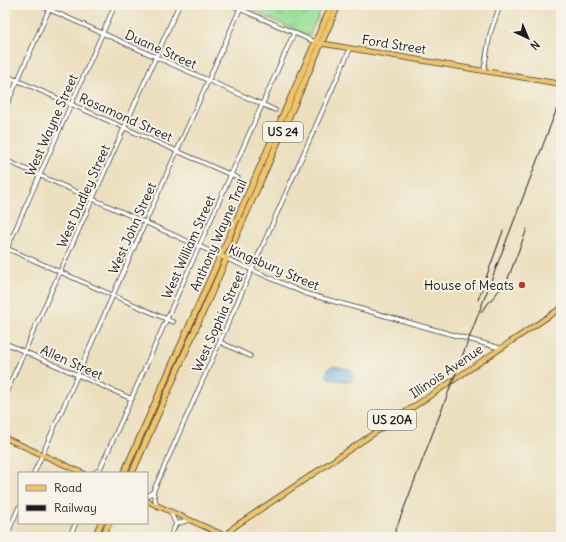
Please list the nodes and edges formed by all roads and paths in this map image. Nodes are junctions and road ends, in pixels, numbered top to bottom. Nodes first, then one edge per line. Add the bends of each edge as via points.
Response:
1 (38, 5) edge
2 (51, 5) edge
3 (115, 5) edge
4 (179, 5) edge
5 (230, 5) edge
6 (332, 5) edge
7 (338, 5) edge
8 (500, 5) edge
9 (49, 9) junction
10 (240, 9) junction
11 (294, 33) junction
12 (102, 34) junction
13 (318, 43) junction
14 (350, 49) junction
15 (156, 57) junction
16 (484, 70) junction
17 (5, 75) edge
18 (18, 80) junction
19 (208, 81) junction
20 (561, 84) edge
21 (71, 104) junction
22 (263, 104) junction
23 (5, 109) edge
24 (276, 110) dead end
25 (124, 127) junction
26 (177, 151) junction
27 (5, 160) edge
28 (39, 175) junction
29 (231, 175) junction
30 (238, 178) dead end
31 (92, 199) junction
32 (145, 223) junction
33 (199, 247) junction
34 (6, 248) edge
35 (5, 253) edge
36 (220, 256) junction
37 (226, 258) junction
38 (252, 270) junction
39 (60, 271) junction
40 (113, 295) junction
41 (561, 308) edge
42 (167, 319) junction
43 (173, 322) dead end
44 (220, 342) junction
45 (5, 343) edge
46 (500, 348) junction
47 (25, 352) junction
48 (250, 356) dead end
49 (78, 375) junction
50 (5, 395) edge
51 (132, 399) junction
52 (5, 438) edge
53 (42, 455) junction
54 (100, 471) edge
55 (34, 472) edge
56 (81, 472) edge
57 (124, 472) edge
58 (132, 472) edge
59 (153, 492) junction
60 (148, 495) edge
61 (148, 502) edge
62 (157, 506) junction
63 (18, 509) edge
64 (170, 511) junction
65 (189, 520) junction
66 (76, 524) edge
67 (101, 524) edge
68 (108, 524) edge
69 (176, 524) junction
70 (6, 535) edge
71 (12, 537) edge
72 (69, 537) edge
73 (95, 537) edge
74 (102, 537) edge
75 (170, 537) edge
76 (227, 537) edge

1 - 9 street, Duane Street
2 - 9 street
3 - 12 street, West Wayne Street
4 - 15 street, West Dudley Street
5 - 10 street, Ford Street
6 - 13 highway, Anthony Wayne Trail / US 24
7 - 13 highway, Anthony Wayne Trail / US 24
8 - 16 street via 490,34
9 - 12 street, Duane Street
9 - 18 street
10 - 11 street, Ford Street
10 - 19 street, West John Street
11 - 13 street, Ford Street
11 - 22 street, West William Street
12 - 15 street, Duane Street
12 - 21 street, West Wayne Street
13 - 14 main road, Ford Street
13 - 36 highway, Anthony Wayne Trail / US 24
13 - 37 highway, Anthony Wayne Trail / US 24
14 - 16 main road, Ford Street
14 - 38 street, West Sophia Street
15 - 19 street, Duane Street
15 - 25 street, West Dudley Street
16 - 20 main road, Ford Street
17 - 18 street, Rosamond Street
18 - 21 street, Rosamond Street
18 - 23 street
19 - 22 street, Duane Street
19 - 26 street, West John Street
21 - 25 street, Rosamond Street
21 - 28 street, West Wayne Street
22 - 24 street, Duane Street
22 - 29 street, West William Street
25 - 26 street, Rosamond Street
25 - 31 street, West Dudley Street
26 - 29 street, Rosamond Street
26 - 32 street, West John Street
27 - 28 street, Kingsbury Street
28 - 31 street, Kingsbury Street
28 - 34 street, West Wayne Street
29 - 30 street, Rosamond Street
29 - 33 street, West William Street
31 - 32 street, Kingsbury Street
31 - 39 street, West Dudley Street
32 - 33 street, Kingsbury Street
32 - 40 street, West John Street
33 - 36 street, Kingsbury Street
33 - 42 street, West William Street
34 - 35 street, West Wayne Street
34 - 39 street
36 - 37 street, Kingsbury Street
36 - 57 highway, Anthony Wayne Trail / US 24
37 - 38 street, Kingsbury Street
37 - 58 highway, Anthony Wayne Trail / US 24
38 - 44 street, West Sophia Street
38 - 46 street, Kingsbury Street via 304,293
39 - 40 street
39 - 47 street, West Dudley Street
40 - 42 street
40 - 49 street, West John Street
41 - 46 main road, Illinois Avenue / US 20A
42 - 43 street
42 - 51 street, West William Street
44 - 48 street
44 - 59 street, West Sophia Street
45 - 47 street, Allen Street
46 - 76 main road, Illinois Avenue / US 20A via 234,527
47 - 49 street, Allen Street
47 - 50 street, West Dudley Street
49 - 51 street, Allen Street
49 - 53 street, West John Street
51 - 54 street, West William Street
52 - 53 main road
53 - 55 street, West John Street
53 - 56 main road
59 - 60 street
59 - 62 street
61 - 62 main road
62 - 64 main road
63 - 70 street
64 - 65 main road
64 - 69 street
65 - 69 street
65 - 76 main road
66 - 72 street
67 - 73 highway
68 - 74 highway
69 - 75 street
70 - 71 street

